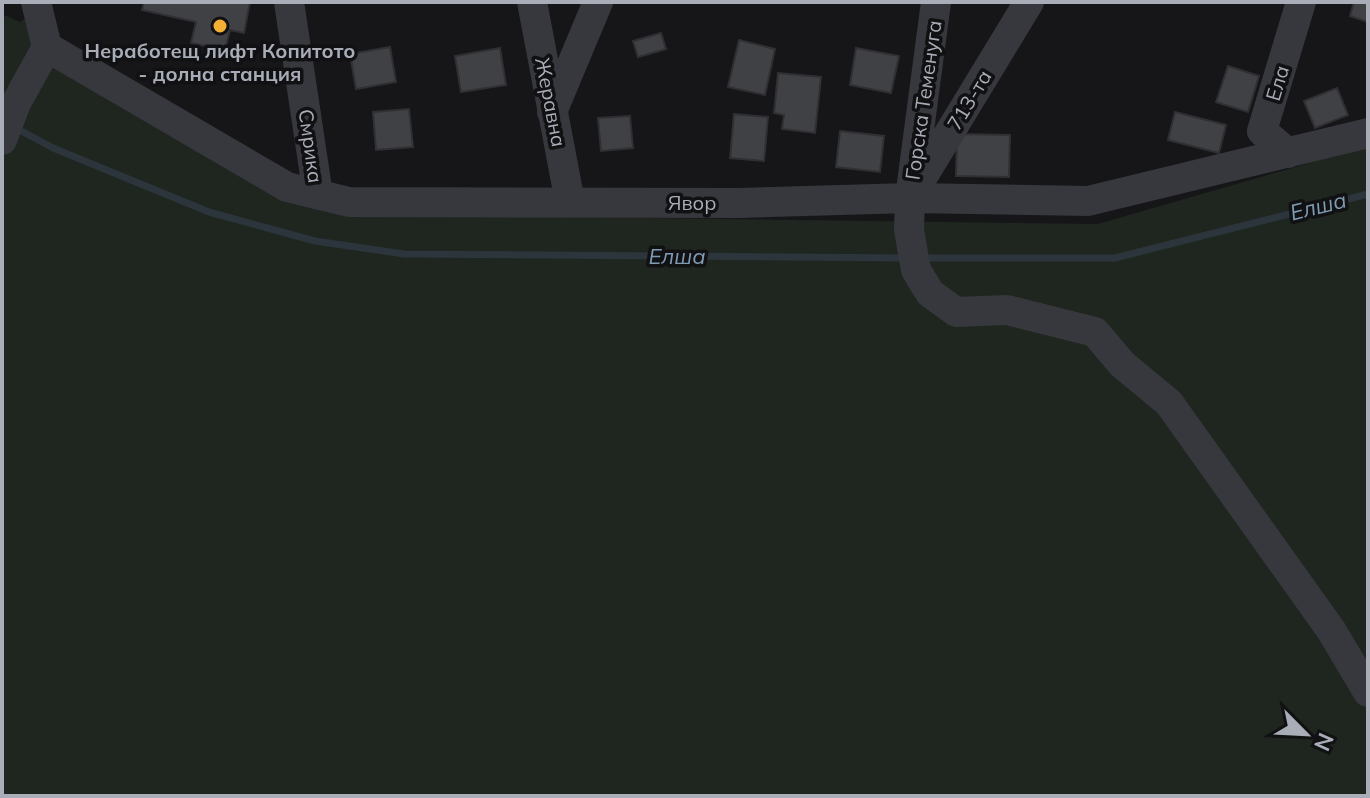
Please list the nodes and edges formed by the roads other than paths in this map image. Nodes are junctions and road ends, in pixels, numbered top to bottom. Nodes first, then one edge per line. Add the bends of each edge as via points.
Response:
1 (36, 2) edge
2 (289, 2) edge
3 (532, 2) edge
4 (598, 2) edge
5 (936, 2) edge
6 (1029, 2) edge
7 (1301, 2) edge
8 (47, 47) junction
9 (552, 112) junction
10 (1368, 133) edge
11 (2, 140) edge
12 (1288, 153) junction
13 (318, 195) junction
14 (910, 198) junction
15 (570, 202) junction
16 (1368, 692) edge

1 - 8 street
2 - 13 street, Смрика
3 - 9 street, Жеравна
4 - 9 street
5 - 14 street, Горска Теменуга
6 - 14 street, 713-та
7 - 12 street, Ела via 1262,131
8 - 11 street
8 - 13 street, Явор via 287,187
9 - 15 street, Жеравна
10 - 12 street, Явор
12 - 14 street, Явор via 1088,201
13 - 15 street, Явор via 349,202
14 - 15 street, Явор
14 - 16 street, Горска Теменуга via 916,270 930,293 956,312 1007,310 1095,332 1122,364 1169,403 1331,630

